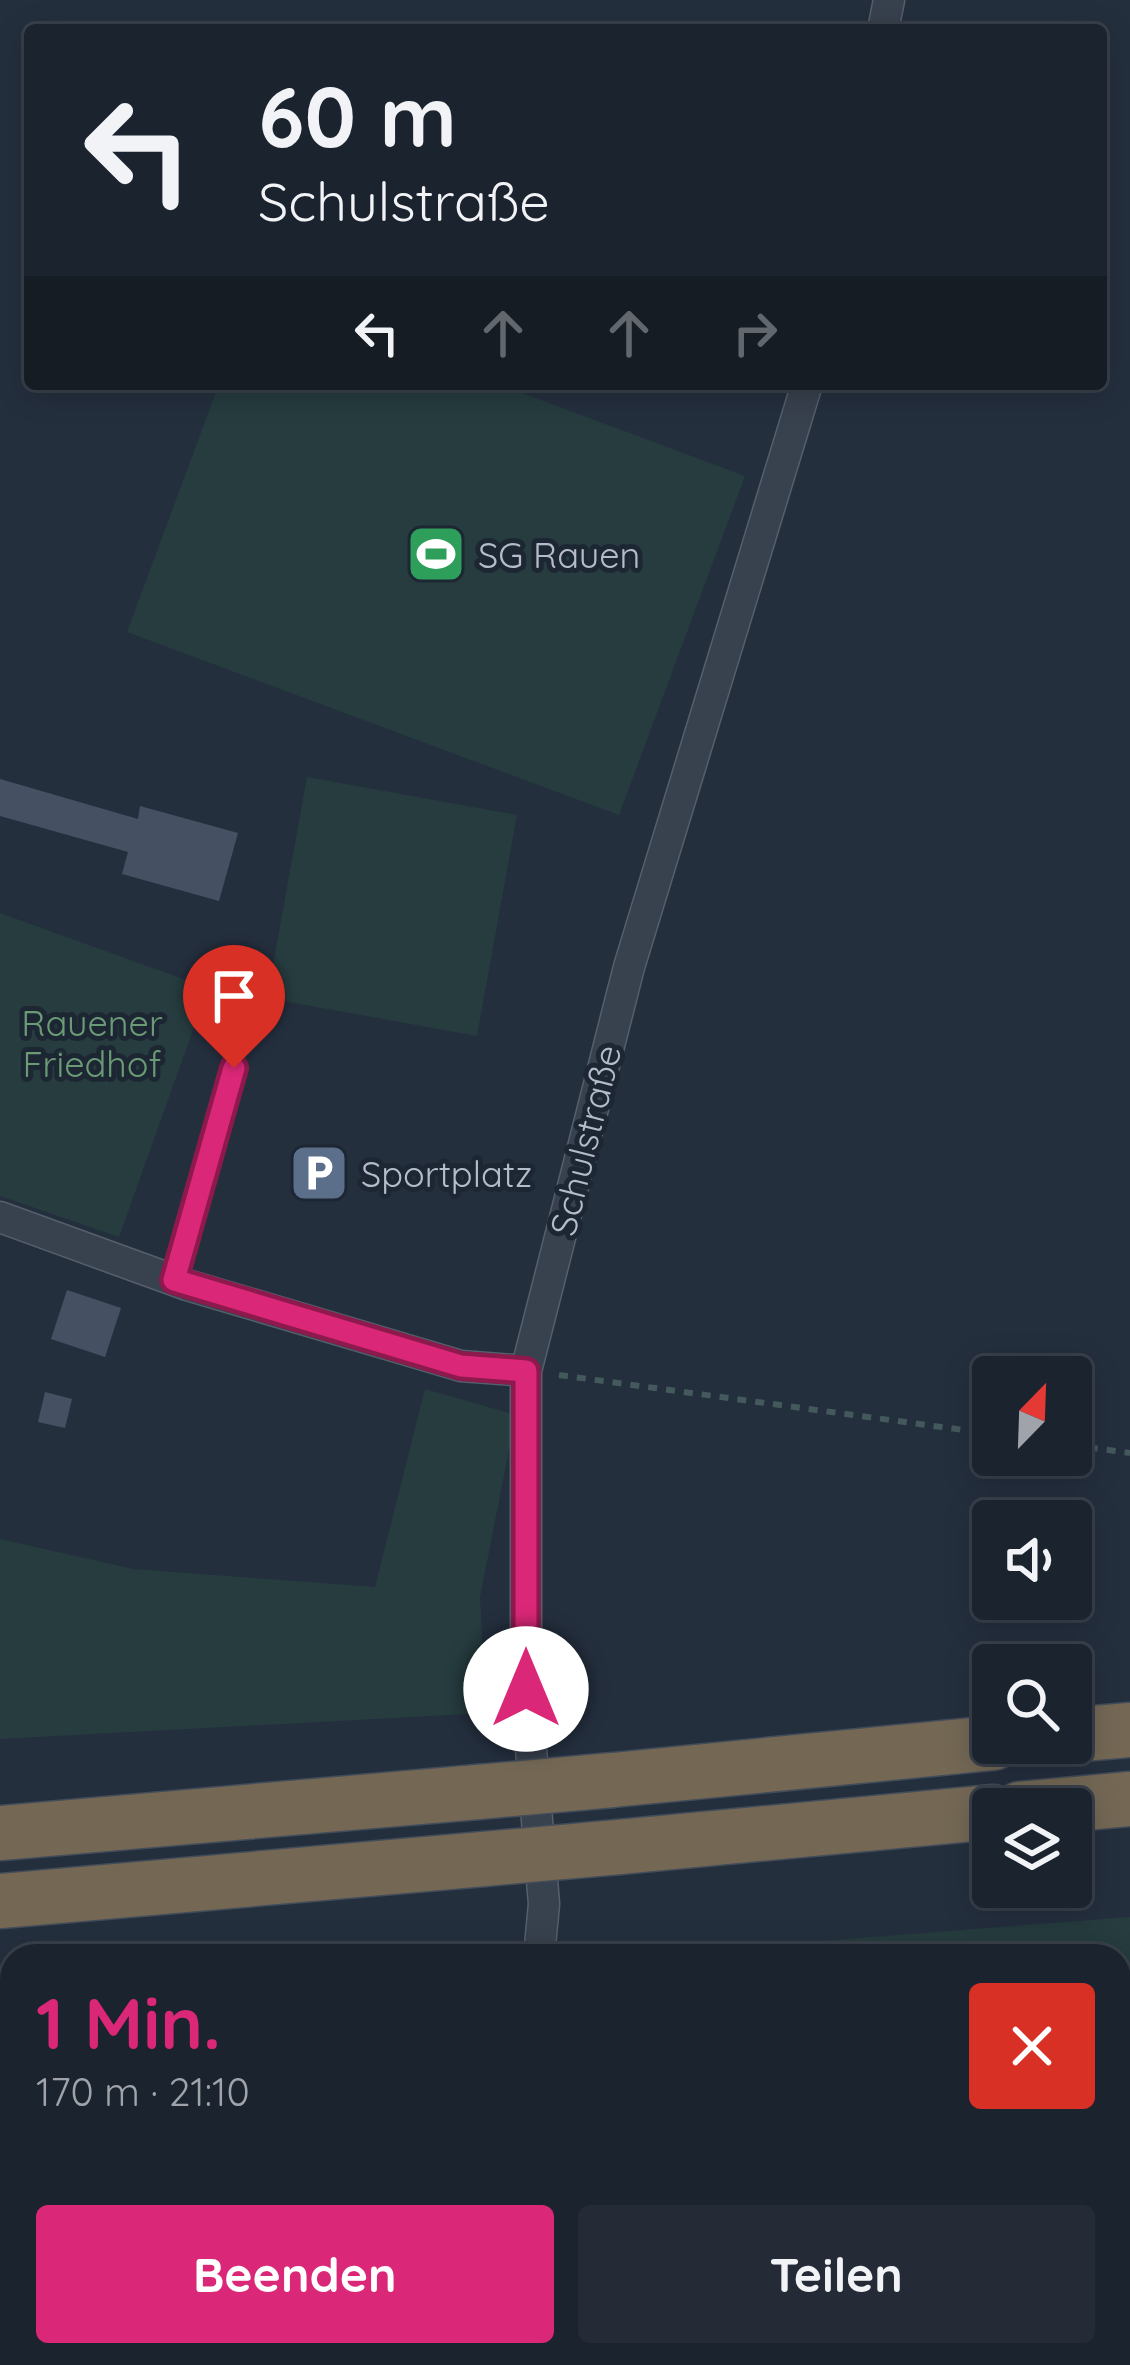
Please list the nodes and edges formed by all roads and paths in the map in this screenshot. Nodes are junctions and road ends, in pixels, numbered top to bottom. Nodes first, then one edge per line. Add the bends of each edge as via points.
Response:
1 (804, 390) edge
2 (234, 1068) dead end
3 (0, 1217) edge
4 (174, 1280) junction
5 (526, 1371) junction
6 (972, 1431) edge
7 (1092, 1448) edge
8 (1130, 1453) edge
9 (1130, 1730) edge
10 (1092, 1733) edge
11 (972, 1745) edge
12 (1130, 1798) edge
13 (1092, 1802) edge
14 (972, 1813) edge
15 (0, 1833) edge
16 (0, 1901) edge
17 (540, 1944) edge

1 - 5 street, Schulstraße via 629,967
2 - 4 lane
3 - 4 street
4 - 5 street via 461,1366
5 - 6 path
5 - 17 street, Schulstraße via 526,1689 544,1904
7 - 8 path
9 - 10 highway
11 - 15 highway, bridge
12 - 13 highway
14 - 16 highway, bridge

